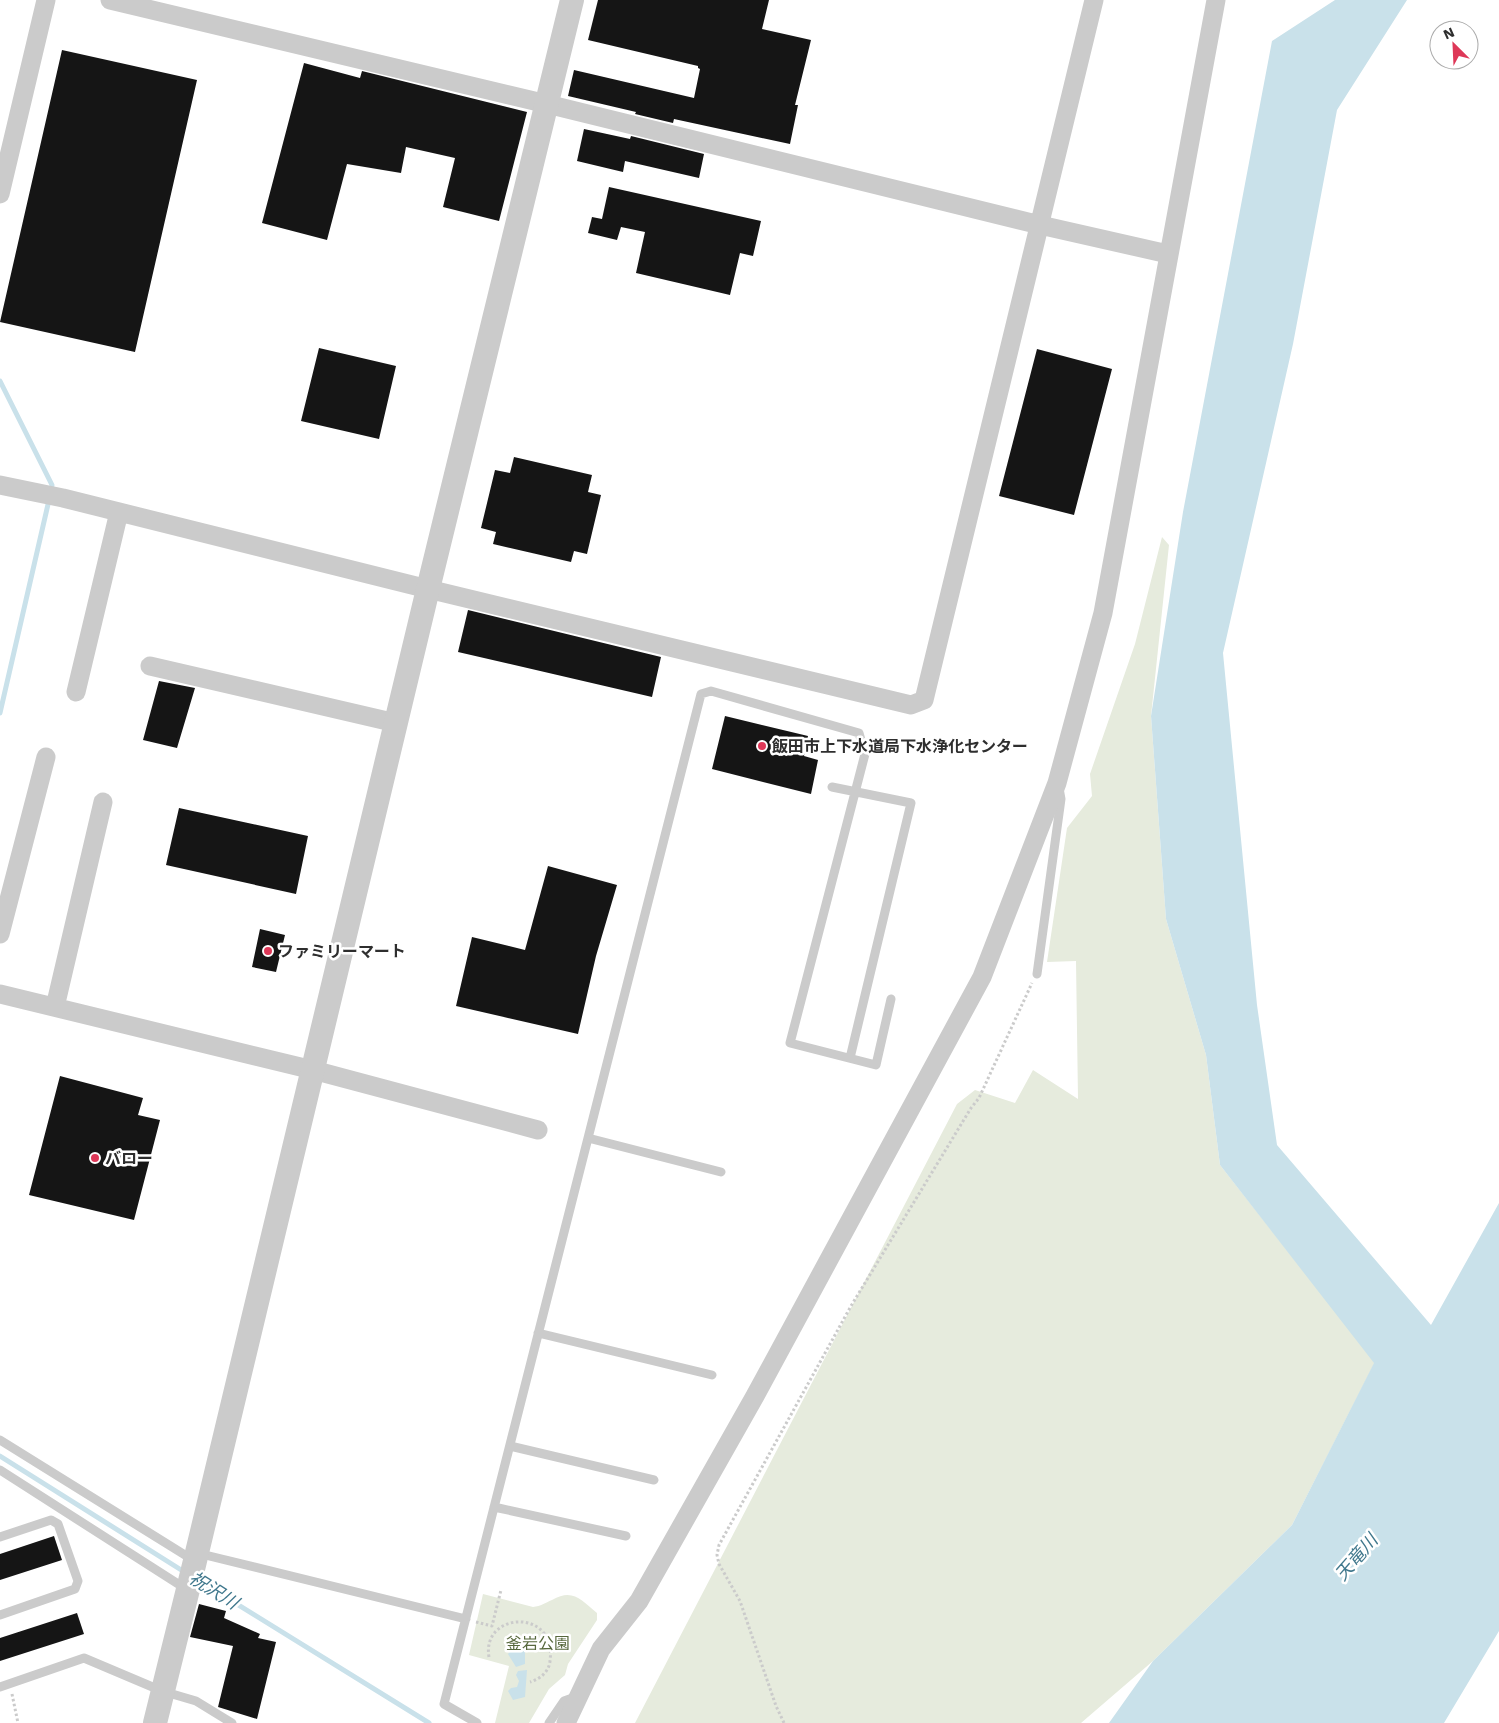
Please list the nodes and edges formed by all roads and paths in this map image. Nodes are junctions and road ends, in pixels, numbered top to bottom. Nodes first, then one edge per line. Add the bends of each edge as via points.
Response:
1 (46, 0) edge
2 (110, 0) edge
3 (572, 0) edge
4 (1094, 0) edge
5 (1216, 0) edge
6 (547, 104) junction
7 (0, 194) edge
8 (1040, 225) junction
9 (1168, 254) junction
10 (0, 485) edge
11 (119, 512) junction
12 (428, 589) junction
13 (150, 666) dead end
14 (76, 692) dead end
15 (396, 723) junction
16 (46, 757) dead end
17 (1057, 783) junction
18 (832, 787) dead end
19 (855, 792) junction
20 (103, 802) dead end
21 (0, 934) edge
22 (1037, 974) joint
23 (0, 994) edge
24 (891, 999) dead end
25 (55, 1007) junction
26 (850, 1058) junction
27 (313, 1070) junction
28 (538, 1130) dead end
29 (588, 1138) junction
30 (721, 1172) dead end
31 (538, 1333) junction
32 (712, 1375) dead end
33 (0, 1440) edge
34 (510, 1446) junction
35 (0, 1470) edge
36 (654, 1480) dead end
37 (494, 1508) junction
38 (626, 1536) dead end
39 (0, 1537) edge
40 (193, 1571) junction
41 (501, 1590) dead end
42 (0, 1615) edge
43 (466, 1619) junction
44 (492, 1626) junction
45 (499, 1628) junction
46 (489, 1657) dead end
47 (530, 1682) dead end
48 (10, 1683) junction
49 (0, 1687) edge
50 (162, 1691) junction
51 (580, 1695) junction
52 (18, 1723) edge
53 (155, 1723) edge
54 (232, 1723) edge
55 (478, 1723) edge
56 (549, 1723) edge
57 (566, 1723) edge
58 (784, 1723) edge

1 - 7 street
2 - 6 street
3 - 6 street
4 - 8 street
5 - 9 street
6 - 8 street
6 - 12 street
8 - 9 street
8 - 12 street via 924,700 911,705
9 - 17 street via 1103,613
10 - 11 street
11 - 12 street
11 - 14 street
12 - 15 street
13 - 15 street
15 - 27 street
16 - 21 street
17 - 22 lane via 1061,799
17 - 51 street via 982,978 755,1396 639,1601 601,1649
18 - 19 lane
19 - 26 lane via 911,803
19 - 26 lane via 790,1043
19 - 29 lane via 865,754 859,733 711,691 701,694
20 - 25 street
22 - 58 path via 979,1098 851,1306 719,1545 719,1564 740,1601
23 - 25 street
24 - 26 lane via 876,1065
25 - 27 street
27 - 28 street
27 - 40 street
29 - 30 lane
29 - 31 lane
31 - 32 lane
31 - 34 lane
33 - 40 lane
34 - 36 lane
34 - 37 lane
35 - 40 lane
37 - 38 lane
37 - 43 lane
39 - 42 lane via 50,1520 58,1524 78,1581 75,1589
40 - 43 lane
40 - 50 street
41 - 44 path
43 - 44 path
43 - 55 lane via 444,1704
44 - 45 path
45 - 46 path via 490,1640
45 - 47 path via 519,1621 544,1631 549,1642 550,1665 538,1680
48 - 49 lane
48 - 50 lane via 84,1658
48 - 52 path
50 - 53 street
50 - 54 lane via 196,1701
51 - 56 lane via 564,1701
51 - 57 street

